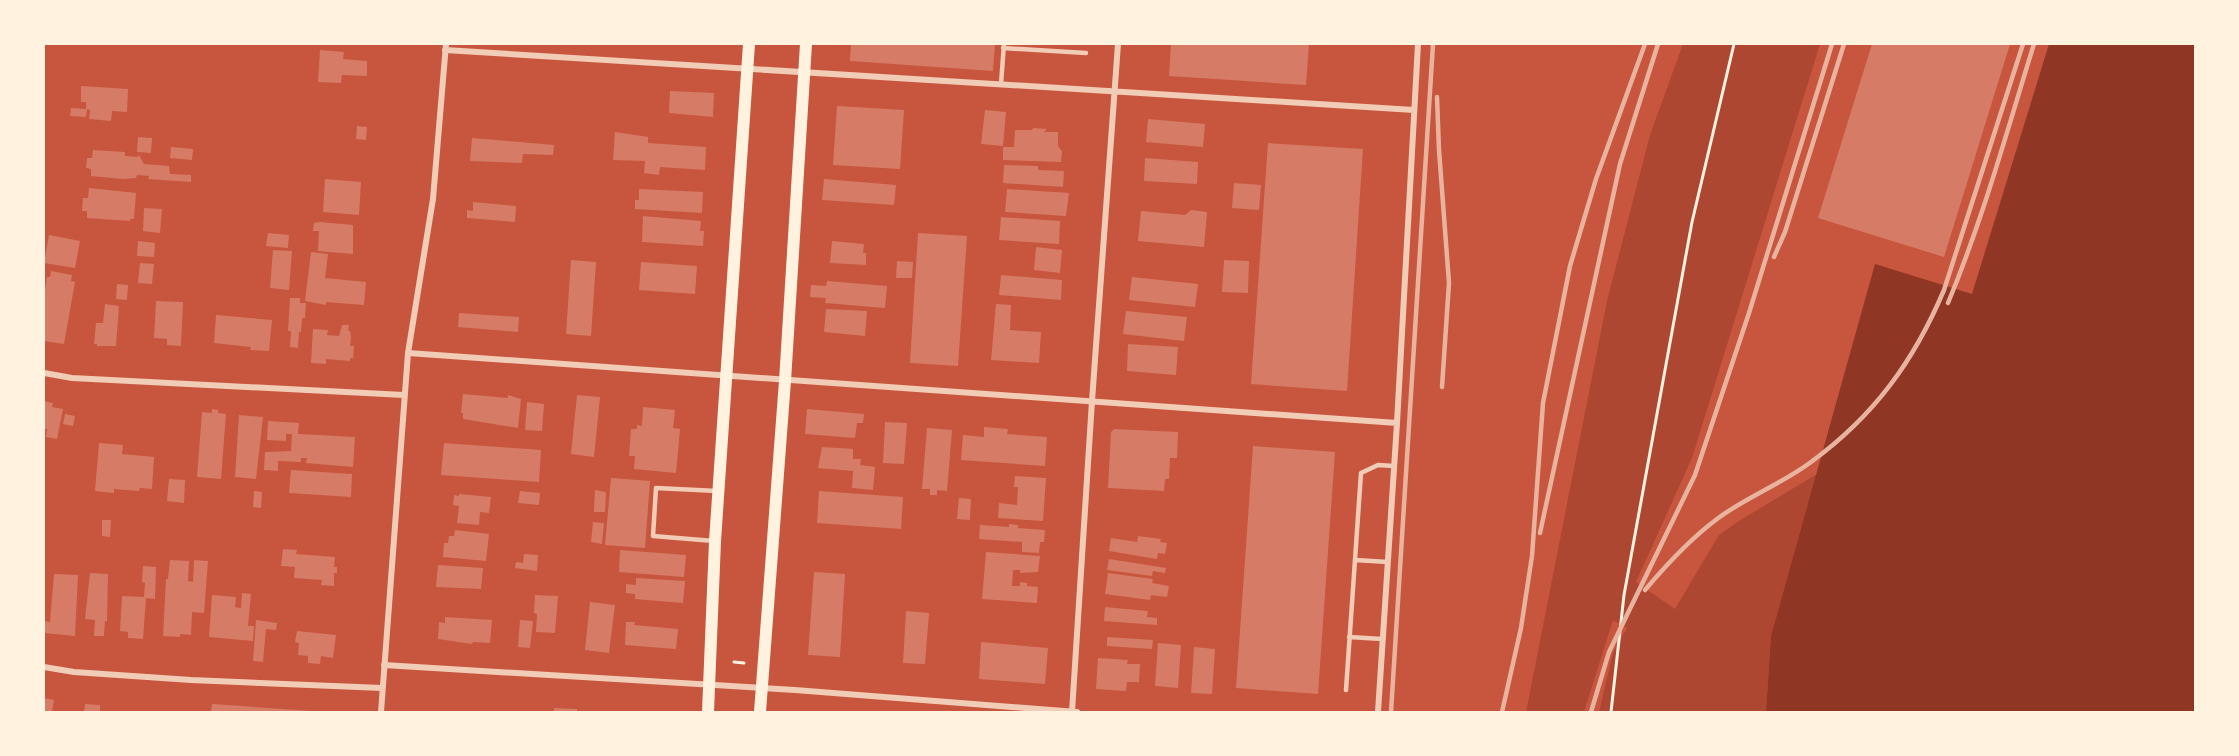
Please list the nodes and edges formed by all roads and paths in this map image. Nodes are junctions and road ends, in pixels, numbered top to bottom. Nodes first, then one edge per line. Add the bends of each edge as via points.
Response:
1 (749, 44) edge
2 (806, 44) edge
3 (1118, 44) edge
4 (1418, 44) edge
5 (1734, 44) edge
6 (1003, 46) edge
7 (446, 47) edge
8 (1086, 53) dead end
9 (747, 69) junction
10 (804, 71) junction
11 (1001, 84) junction
12 (1115, 90) junction
13 (1414, 110) junction
14 (408, 353) junction
15 (44, 373) edge
16 (727, 377) junction
17 (785, 381) junction
18 (404, 395) junction
19 (1092, 401) junction
20 (1397, 423) junction
21 (1394, 466) junction
22 (719, 491) junction
23 (715, 541) junction
24 (1355, 560) junction
25 (1388, 562) junction
26 (1349, 637) junction
27 (1382, 639) junction
28 (734, 662) dead end
29 (744, 663) dead end
30 (384, 665) junction
31 (44, 667) edge
32 (708, 686) junction
33 (382, 688) junction
34 (762, 689) junction
35 (1346, 690) dead end
36 (381, 712) edge
37 (708, 712) edge
38 (760, 712) edge
39 (1072, 712) edge
40 (1077, 712) edge
41 (1378, 712) edge
42 (1611, 712) edge

1 - 9 main road
2 - 10 main road
3 - 12 street
4 - 13 street
5 - 42 path via 1690,234 1624,595
6 - 8 lane
6 - 11 lane
7 - 9 street
7 - 14 street via 434,199
9 - 10 street
9 - 16 main road
10 - 11 street
10 - 17 main road
11 - 12 street
12 - 13 street
12 - 19 street
13 - 20 street
14 - 16 street
14 - 18 street
15 - 18 street via 72,378
16 - 17 street
16 - 22 main road
17 - 19 street
17 - 34 main road
18 - 30 street
19 - 20 street
19 - 39 street
20 - 21 street
21 - 24 lane via 1378,465 1361,473
21 - 25 street
22 - 23 main road
22 - 23 lane via 656,489 653,536
23 - 32 main road
24 - 25 lane
24 - 26 lane
25 - 27 street
26 - 27 lane
26 - 35 lane
27 - 41 street
28 - 29 path
30 - 32 street
30 - 33 street
31 - 33 street via 191,680
32 - 34 street
32 - 37 main road
33 - 36 street
34 - 38 main road
34 - 39 street
39 - 40 street

